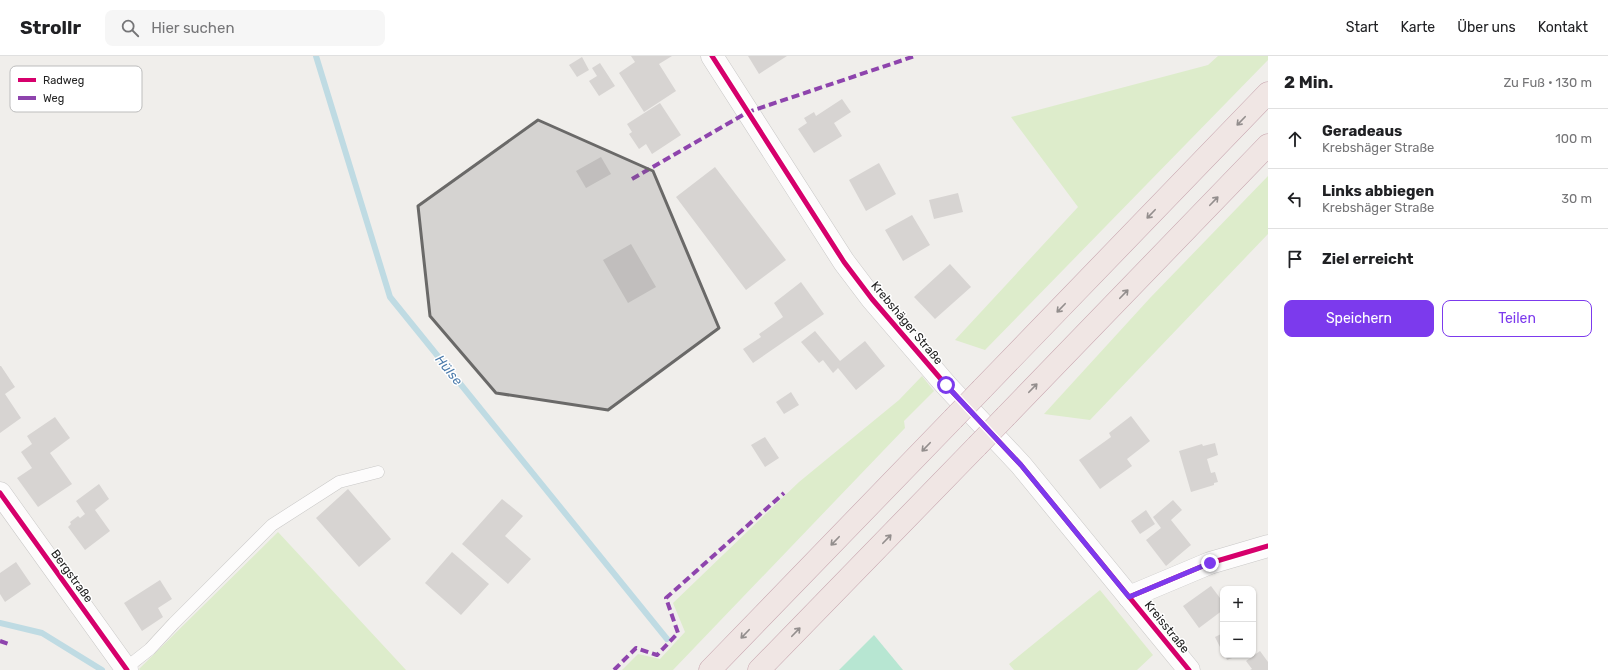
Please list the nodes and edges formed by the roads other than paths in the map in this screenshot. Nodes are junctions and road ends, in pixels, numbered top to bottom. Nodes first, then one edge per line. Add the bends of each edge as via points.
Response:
1 (712, 56) edge
2 (1268, 93) edge
3 (1268, 145) edge
4 (378, 472) dead end
5 (0, 493) edge
6 (1268, 546) edge
7 (1129, 597) junction
8 (127, 669) edge
9 (710, 670) edge
10 (759, 670) edge
11 (1189, 670) edge

1 - 7 street, Krebshäger Straße via 844,262 872,299 946,385 1021,465
2 -> 9 highway, bridge
10 -> 3 highway, bridge
4 - 8 lane via 339,482 272,525 150,649
5 - 8 street, Bergstraße
6 - 7 street via 1210,563
7 - 11 street, Kreisstraße

